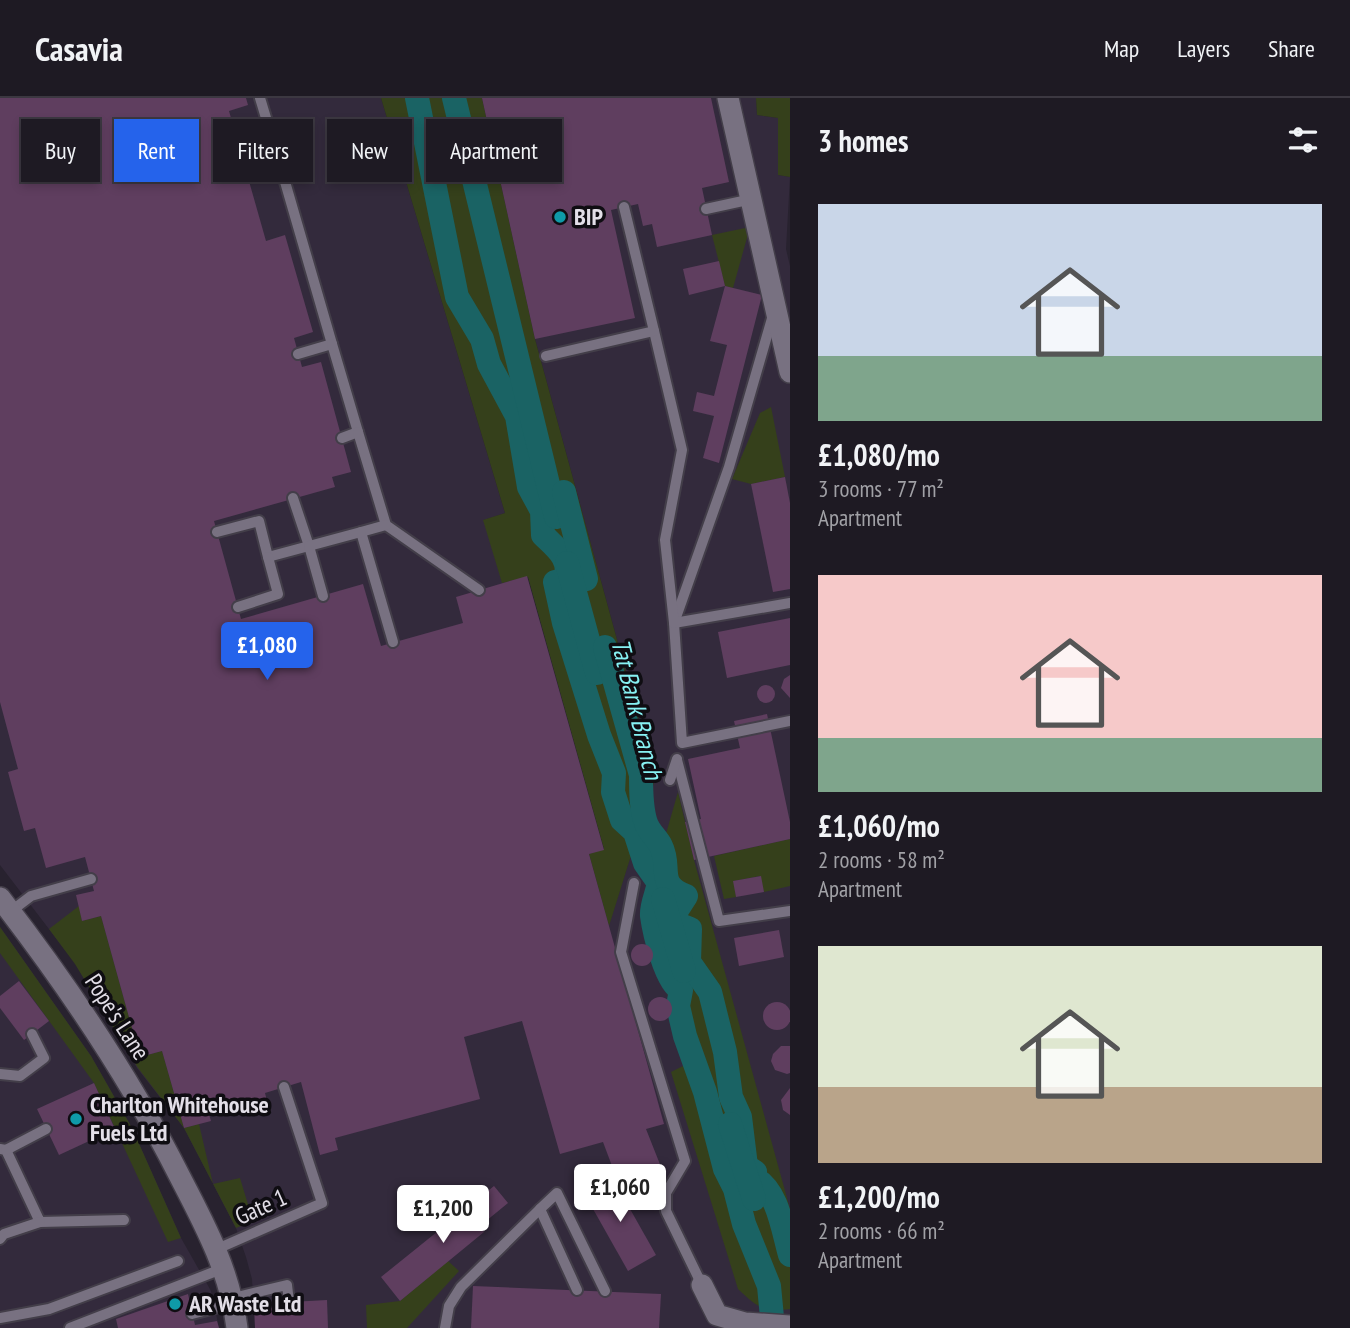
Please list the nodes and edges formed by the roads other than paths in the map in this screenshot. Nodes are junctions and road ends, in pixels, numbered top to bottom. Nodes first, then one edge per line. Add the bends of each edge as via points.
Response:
1 (260, 98) edge
2 (728, 98) edge
3 (266, 119) edge
4 (285, 182) edge
5 (752, 199) junction
6 (624, 207) dead end
7 (706, 209) dead end
8 (776, 306) junction
9 (654, 331) junction
10 (332, 344) junction
11 (298, 354) dead end
12 (546, 356) dead end
13 (790, 372) edge
14 (358, 432) junction
15 (342, 438) dead end
16 (293, 498) dead end
17 (256, 509) dead end
18 (259, 521) junction
19 (386, 525) junction
20 (217, 531) dead end
21 (361, 532) junction
22 (309, 546) junction
23 (268, 557) junction
24 (479, 590) dead end
25 (278, 594) junction
26 (323, 596) dead end
27 (790, 603) edge
28 (238, 607) dead end
29 (281, 608) dead end
30 (674, 623) junction
31 (393, 642) dead end
32 (790, 721) edge
33 (682, 743) junction
34 (677, 760) junction
35 (670, 780) dead end
36 (91, 879) dead end
37 (634, 883) dead end
38 (5, 905) edge
39 (790, 911) edge
40 (32, 1034) dead end
41 (0, 1074) edge
42 (284, 1087) dead end
43 (46, 1129) dead end
44 (3, 1150) edge
45 (540, 1209) junction
46 (124, 1220) dead end
47 (40, 1222) junction
48 (0, 1240) edge
49 (220, 1258) junction
50 (178, 1261) dead end
51 (702, 1285) joint
52 (577, 1290) dead end
53 (605, 1291) dead end
54 (234, 1300) junction
55 (289, 1302) dead end
56 (192, 1314) dead end
57 (0, 1318) edge
58 (761, 1326) edge
59 (790, 1326) edge
60 (70, 1328) edge
61 (237, 1328) edge
62 (444, 1328) edge

1 - 3 lane
2 - 5 street
4 - 10 lane
5 - 7 lane
5 - 8 street
6 - 9 lane
8 - 13 street
8 - 30 lane via 729,467
9 - 12 lane
9 - 30 lane via 682,450 665,540
10 - 11 lane
10 - 14 lane
14 - 15 lane
14 - 19 lane
16 - 22 lane
17 - 18 lane
18 - 20 lane
18 - 23 lane
19 - 21 lane
19 - 24 lane
21 - 22 lane
21 - 31 lane
22 - 23 lane
22 - 26 lane
23 - 25 lane
25 - 28 lane
25 - 29 lane
27 - 30 lane
30 - 33 lane
32 - 33 lane
33 - 34 lane
34 - 35 lane
34 - 39 lane via 719,921
36 - 38 lane
37 - 51 lane via 621,952 685,1161 666,1193 666,1211
38 - 49 street, Pope's Lane via 78,1001 150,1117
40 - 41 lane via 44,1058 20,1076
42 - 49 lane, Gate 1 via 322,1203
43 - 44 lane
44 - 47 lane
45 - 52 lane
45 - 53 lane via 557,1193
45 - 62 lane via 461,1287 449,1306
46 - 47 lane
47 - 48 lane via 4,1234
49 - 54 street, Pope's Lane
49 - 60 lane, Gate 1
50 - 57 lane via 49,1309
51 - 58 street via 717,1315
54 - 55 lane via 287,1286
54 - 56 lane
54 - 61 street, Pope's Lane
58 - 59 street

